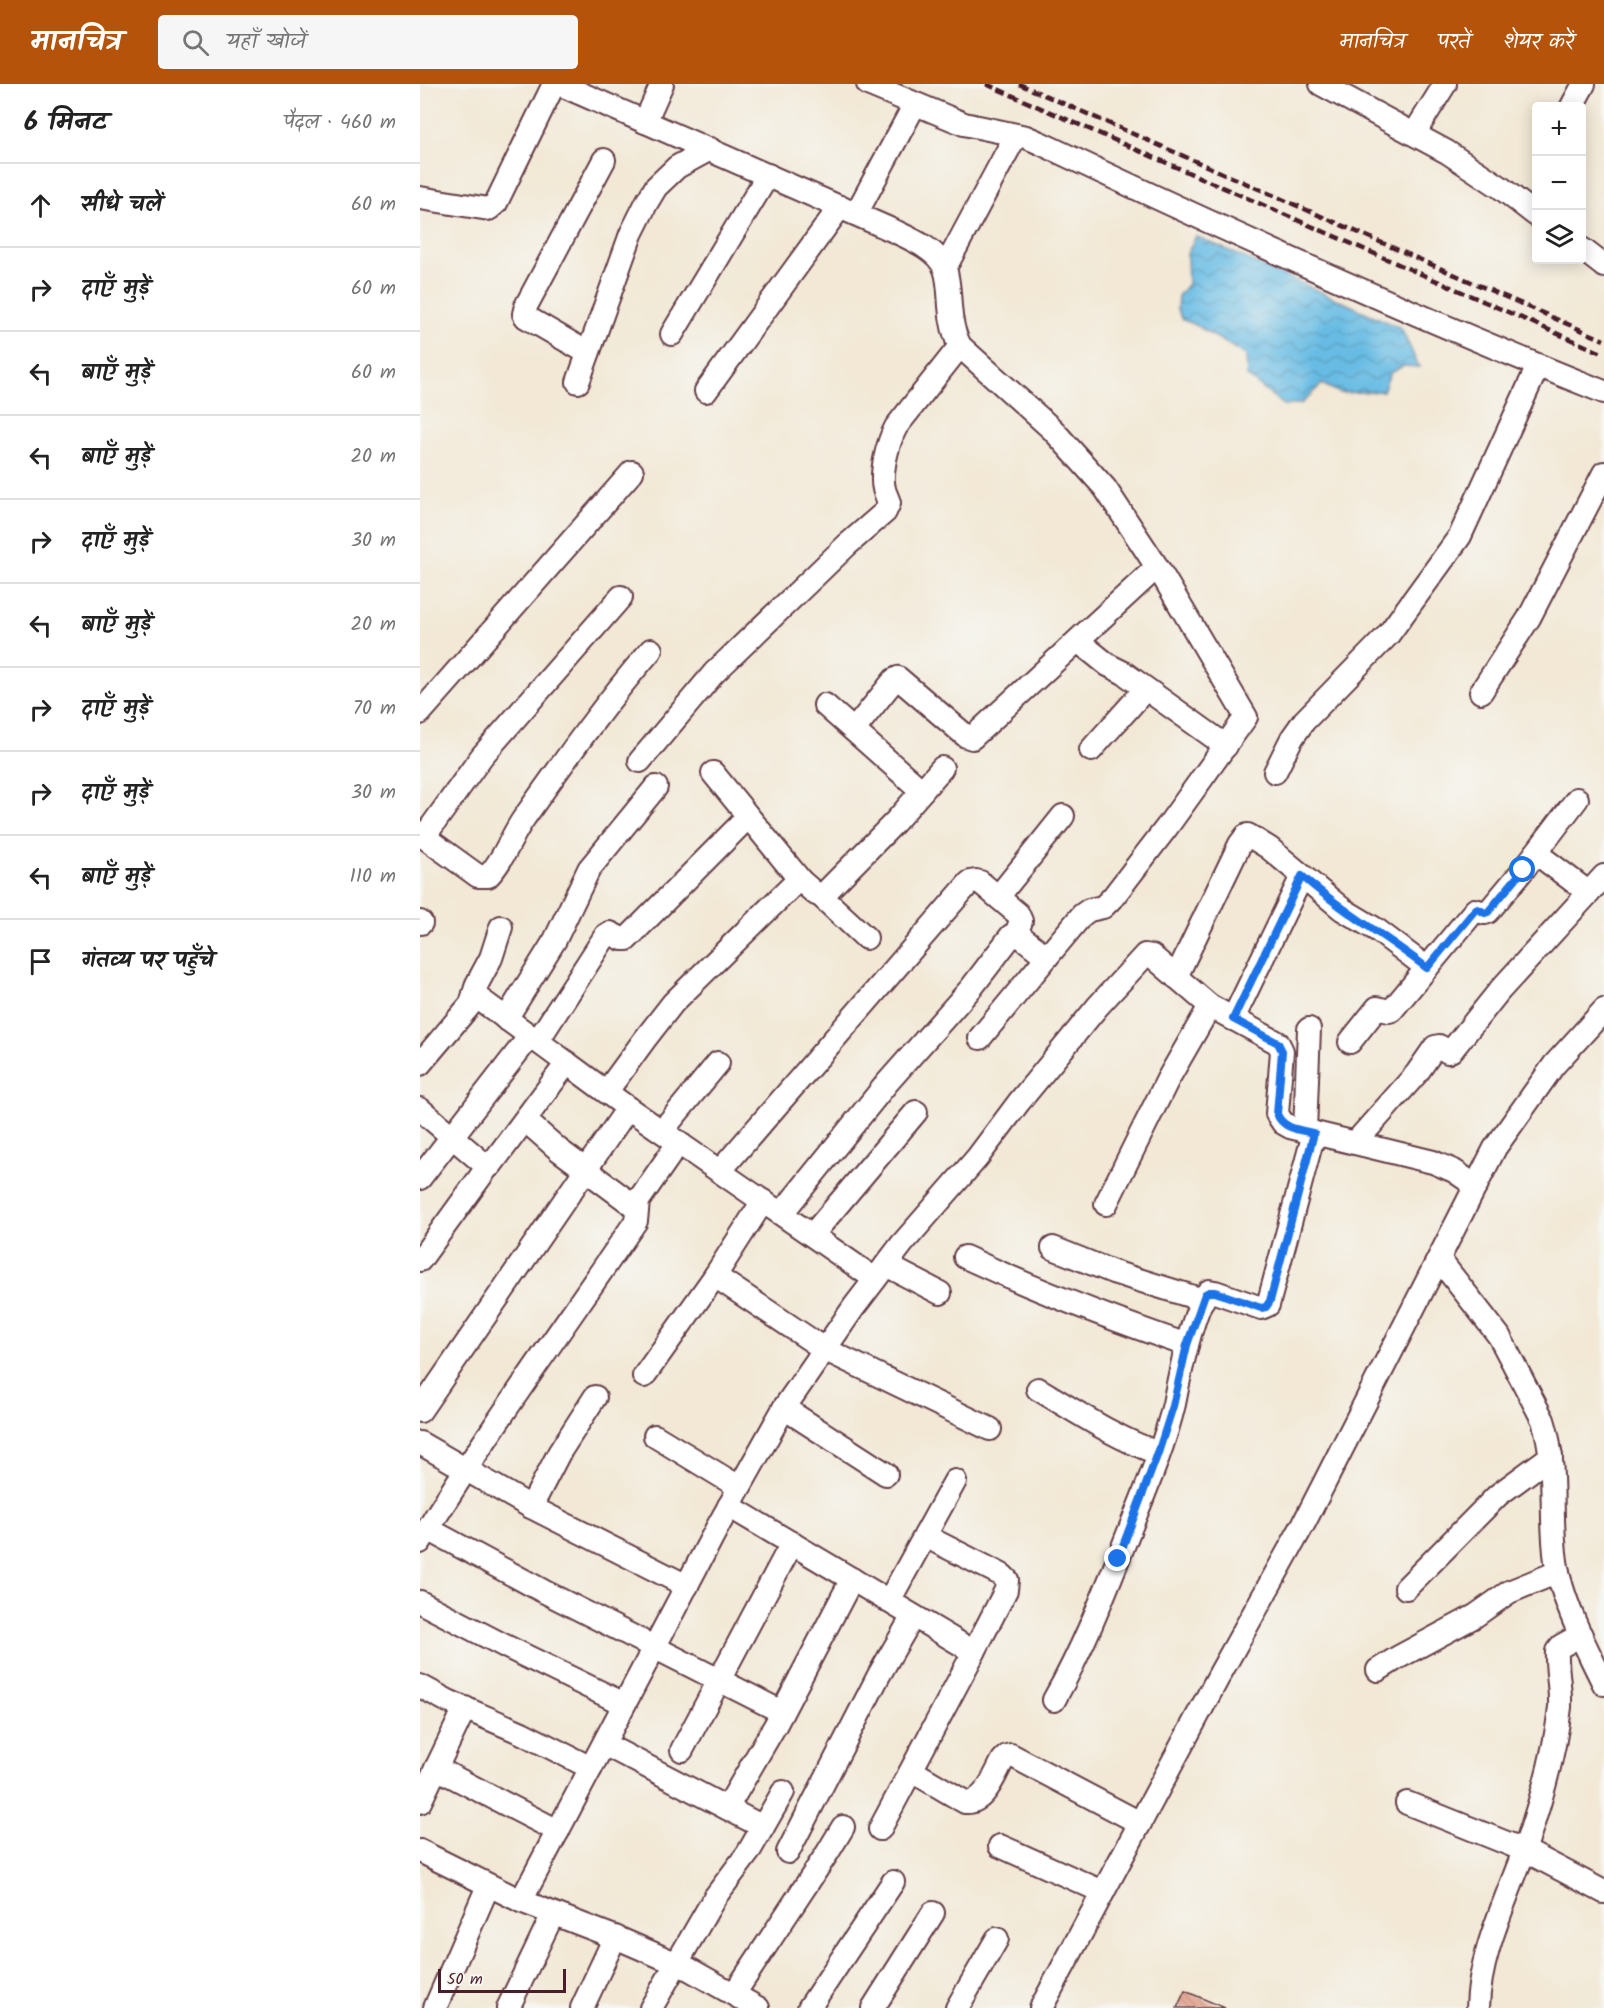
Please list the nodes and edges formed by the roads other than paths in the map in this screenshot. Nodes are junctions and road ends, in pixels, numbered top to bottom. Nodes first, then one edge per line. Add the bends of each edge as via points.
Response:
1 (554, 84) edge
2 (559, 84) edge
3 (662, 84) edge
4 (868, 84) edge
5 (1321, 84) edge
6 (1445, 84) edge
7 (1584, 84) edge
8 (1574, 102) edge
9 (915, 104) junction
10 (645, 122) junction
11 (1414, 134) junction
12 (1016, 135) junction
13 (710, 150) junction
14 (604, 160) dead end
15 (768, 175) junction
16 (420, 198) edge
17 (848, 211) junction
18 (1532, 212) edge
19 (1586, 253) edge
20 (1604, 266) edge
21 (945, 268) junction
22 (672, 334) dead end
23 (960, 346) junction
24 (588, 353) junction
25 (1538, 366) junction
26 (578, 382) dead end
27 (706, 391) dead end
28 (1604, 392) edge
29 (632, 472) dead end
30 (1604, 473) edge
31 (1157, 567) junction
32 (621, 597) dead end
33 (1078, 641) junction
34 (651, 650) dead end
35 (1145, 688) junction
36 (1480, 692) dead end
37 (825, 705) dead end
38 (420, 713) edge
39 (854, 730) junction
40 (1226, 746) junction
41 (1091, 750) dead end
42 (640, 761) dead end
43 (942, 768) dead end
44 (1275, 772) dead end
45 (713, 773) dead end
46 (656, 787) dead end
47 (922, 791) junction
48 (1577, 799) dead end
49 (1063, 816) dead end
50 (748, 817) junction
51 (422, 835) edge
52 (1536, 853) junction
53 (1302, 876) junction
54 (1604, 876) edge
55 (800, 880) junction
56 (1589, 893) junction
57 (820, 896) junction
58 (998, 897) junction
59 (501, 927) dead end
60 (1016, 934) junction
61 (866, 938) dead end
62 (1047, 957) junction
63 (1427, 968) junction
64 (1176, 977) junction
65 (474, 995) junction
66 (1210, 1006) junction
67 (1604, 1010) edge
68 (506, 1019) junction
69 (1233, 1019) junction
70 (1309, 1029) dead end
71 (980, 1038) dead end
72 (534, 1039) junction
73 (1350, 1042) dead end
74 (718, 1063) dead end
75 (420, 1064) edge
76 (567, 1064) junction
77 (607, 1091) junction
78 (628, 1108) junction
79 (420, 1109) edge
80 (916, 1112) dead end
81 (526, 1121) junction
82 (1310, 1132) junction
83 (670, 1136) junction
84 (453, 1137) junction
85 (1355, 1143) junction
86 (489, 1165) junction
87 (585, 1170) junction
88 (720, 1171) junction
89 (420, 1178) edge
90 (1476, 1186) junction
91 (763, 1201) junction
92 (1106, 1204) dead end
93 (637, 1208) junction
94 (782, 1214) junction
95 (813, 1234) junction
96 (1053, 1248) dead end
97 (965, 1257) dead end
98 (1439, 1258) junction
99 (420, 1260) edge
100 (880, 1272) junction
101 (715, 1276) junction
102 (940, 1293) dead end
103 (1203, 1300) junction
104 (1187, 1345) junction
105 (824, 1349) junction
106 (644, 1376) dead end
107 (1038, 1389) dead end
108 (595, 1397) dead end
109 (784, 1408) junction
110 (420, 1411) edge
111 (990, 1429) dead end
112 (655, 1436) dead end
113 (420, 1443) edge
114 (1158, 1453) junction
115 (1551, 1456) junction
116 (464, 1470) junction
117 (886, 1474) dead end
118 (955, 1481) dead end
119 (734, 1497) junction
120 (531, 1507) junction
121 (424, 1536) edge
122 (925, 1536) junction
123 (792, 1543) junction
124 (1558, 1572) junction
125 (852, 1579) junction
126 (687, 1586) junction
127 (1406, 1588) dead end
128 (889, 1601) junction
129 (420, 1602) edge
130 (914, 1616) junction
131 (1581, 1635) junction
132 (654, 1646) junction
133 (974, 1652) junction
134 (1378, 1670) dead end
135 (719, 1681) junction
136 (1604, 1684) edge
137 (420, 1686) edge
138 (1054, 1700) dead end
139 (624, 1704) junction
140 (465, 1708) junction
141 (782, 1712) junction
142 (604, 1744) junction
143 (682, 1750) dead end
144 (436, 1768) junction
145 (591, 1768) junction
146 (912, 1771) junction
147 (783, 1792) dead end
148 (420, 1802) edge
149 (1407, 1803) dead end
150 (727, 1808) junction
151 (1140, 1823) junction
152 (763, 1827) junction
153 (843, 1827) dead end
154 (880, 1829) dead end
155 (558, 1831) junction
156 (1000, 1846) dead end
157 (1524, 1851) junction
158 (788, 1852) dead end
159 (422, 1857) edge
160 (892, 1882) dead end
161 (488, 1886) junction
162 (1103, 1892) junction
163 (1604, 1892) edge
164 (521, 1901) junction
165 (933, 1913) dead end
166 (553, 1914) junction
167 (615, 1937) junction
168 (997, 1939) dead end
169 (675, 1963) junction
170 (734, 1994) junction
171 (438, 2007) edge
172 (508, 2008) edge
173 (582, 2008) edge
174 (651, 2008) edge
175 (758, 2008) edge
176 (809, 2008) edge
177 (873, 2008) edge
178 (957, 2008) edge
179 (1041, 2008) edge
180 (1478, 2008) edge

1 - 16 street via 496,203 489,209
2 - 10 street
3 - 10 street
4 - 9 street
5 - 11 street
6 - 11 street
7 - 8 street
9 - 12 street via 964,124
9 - 17 street
10 - 13 street
11 - 18 street via 1447,152
12 - 21 street
12 - 25 street
13 - 15 street
13 - 24 street via 676,167 646,202
14 - 24 street via 524,314
15 - 17 street
15 - 22 street
17 - 21 street via 913,240
17 - 27 street
19 - 20 street
21 - 23 street via 951,323
23 - 31 street via 1053,430 1105,488
23 - 42 street via 892,435 884,478 889,503 885,512 714,673
24 - 26 street
25 - 28 street
25 - 44 street via 1460,536 1388,635 1304,722
29 - 38 street
30 - 36 street via 1529,618
31 - 33 street
31 - 40 street via 1245,714 1245,720
32 - 51 street via 482,756
33 - 35 street
33 - 39 street via 972,738 898,678
34 - 51 street via 586,731 488,876 478,876
35 - 40 street
35 - 41 street
37 - 39 street
39 - 47 street
40 - 62 street via 1106,905 1082,915
43 - 47 street
45 - 50 street
46 - 68 street via 589,869 555,940
47 - 57 street
48 - 52 street
49 - 58 street
50 - 55 street
50 - 72 street via 627,939 606,935
52 - 56 street
52 - 63 street via 1488,912 1475,910
53 - 63 street
53 - 64 street via 1269,848 1246,836
53 - 69 street
54 - 56 street
55 - 57 street
55 - 77 street via 674,1003
56 - 85 street via 1500,990 1452,1050 1436,1047
57 - 61 street
58 - 60 street via 1021,917
58 - 88 street via 976,880 965,886
59 - 65 street
60 - 62 street
60 - 94 street via 887,1083
62 - 71 street
63 - 73 street via 1392,1010 1377,1008
64 - 66 street
64 - 100 street via 1152,956 1141,957
65 - 68 street
65 - 75 street via 465,1012
66 - 69 street
66 - 92 street via 1150,1113
67 - 90 street via 1554,1065 1495,1149
68 - 72 street
69 - 82 street via 1280,1046 1277,1114 1290,1127
70 - 82 street
72 - 76 street
72 - 84 street
74 - 83 street
76 - 77 street
76 - 81 street
77 - 78 street
78 - 83 street
78 - 87 street
79 - 84 street
80 - 95 street
81 - 86 street
81 - 87 street
82 - 85 street
82 - 103 street via 1268,1305 1261,1308 1215,1292 1209,1292
83 - 88 street
83 - 93 street
84 - 86 street
84 - 89 street
85 - 90 street via 1433,1162
86 - 99 street
87 - 93 street
87 - 110 street
88 - 91 street
90 - 98 street
91 - 94 street
91 - 101 street
93 - 116 street via 636,1221
94 - 95 street
95 - 100 street
96 - 103 street via 1113,1272
97 - 104 street via 1030,1288
98 - 115 street via 1499,1336 1542,1420
98 - 151 street via 1304,1523
100 - 102 street
100 - 105 street
101 - 105 street
101 - 106 street
103 - 104 street
104 - 114 street
105 - 109 street
105 - 111 street
107 - 114 street via 1117,1436
108 - 120 street
109 - 117 street
109 - 119 street
112 - 119 street
113 - 116 street
114 - 138 street via 1087,1637
115 - 124 street
115 - 127 street via 1498,1495
116 - 120 street
116 - 121 street
118 - 122 street
119 - 123 street
119 - 126 street
120 - 126 street
121 - 132 street
122 - 128 street
122 - 133 street via 1007,1580 1006,1590
123 - 125 street
123 - 135 street
124 - 131 street
124 - 134 street via 1509,1592 1475,1616
125 - 128 street
125 - 141 street
126 - 132 street
128 - 130 street
129 - 139 street
130 - 133 street
130 - 158 street via 879,1675
131 - 136 street
131 - 157 street via 1557,1652 1557,1725
132 - 135 street
132 - 139 street
133 - 146 street
135 - 141 street
135 - 143 street
137 - 140 street
139 - 142 street
140 - 144 street
140 - 145 street
141 - 150 street
142 - 145 street
142 - 150 street
144 - 148 street
144 - 155 street
145 - 155 street
146 - 151 street via 973,1803 1003,1760 1011,1755
146 - 154 street
147 - 152 street
149 - 157 street
150 - 152 street
151 - 162 street
152 - 169 street
153 - 170 street
155 - 164 street
156 - 162 street
157 - 163 street
157 - 180 street via 1480,1976
159 - 161 street
160 - 176 street
161 - 164 street
161 - 171 street
162 - 179 street
164 - 166 street
165 - 177 street
166 - 167 street
166 - 172 street
167 - 169 street
167 - 173 street
168 - 178 street
169 - 170 street
169 - 174 street
170 - 175 street

